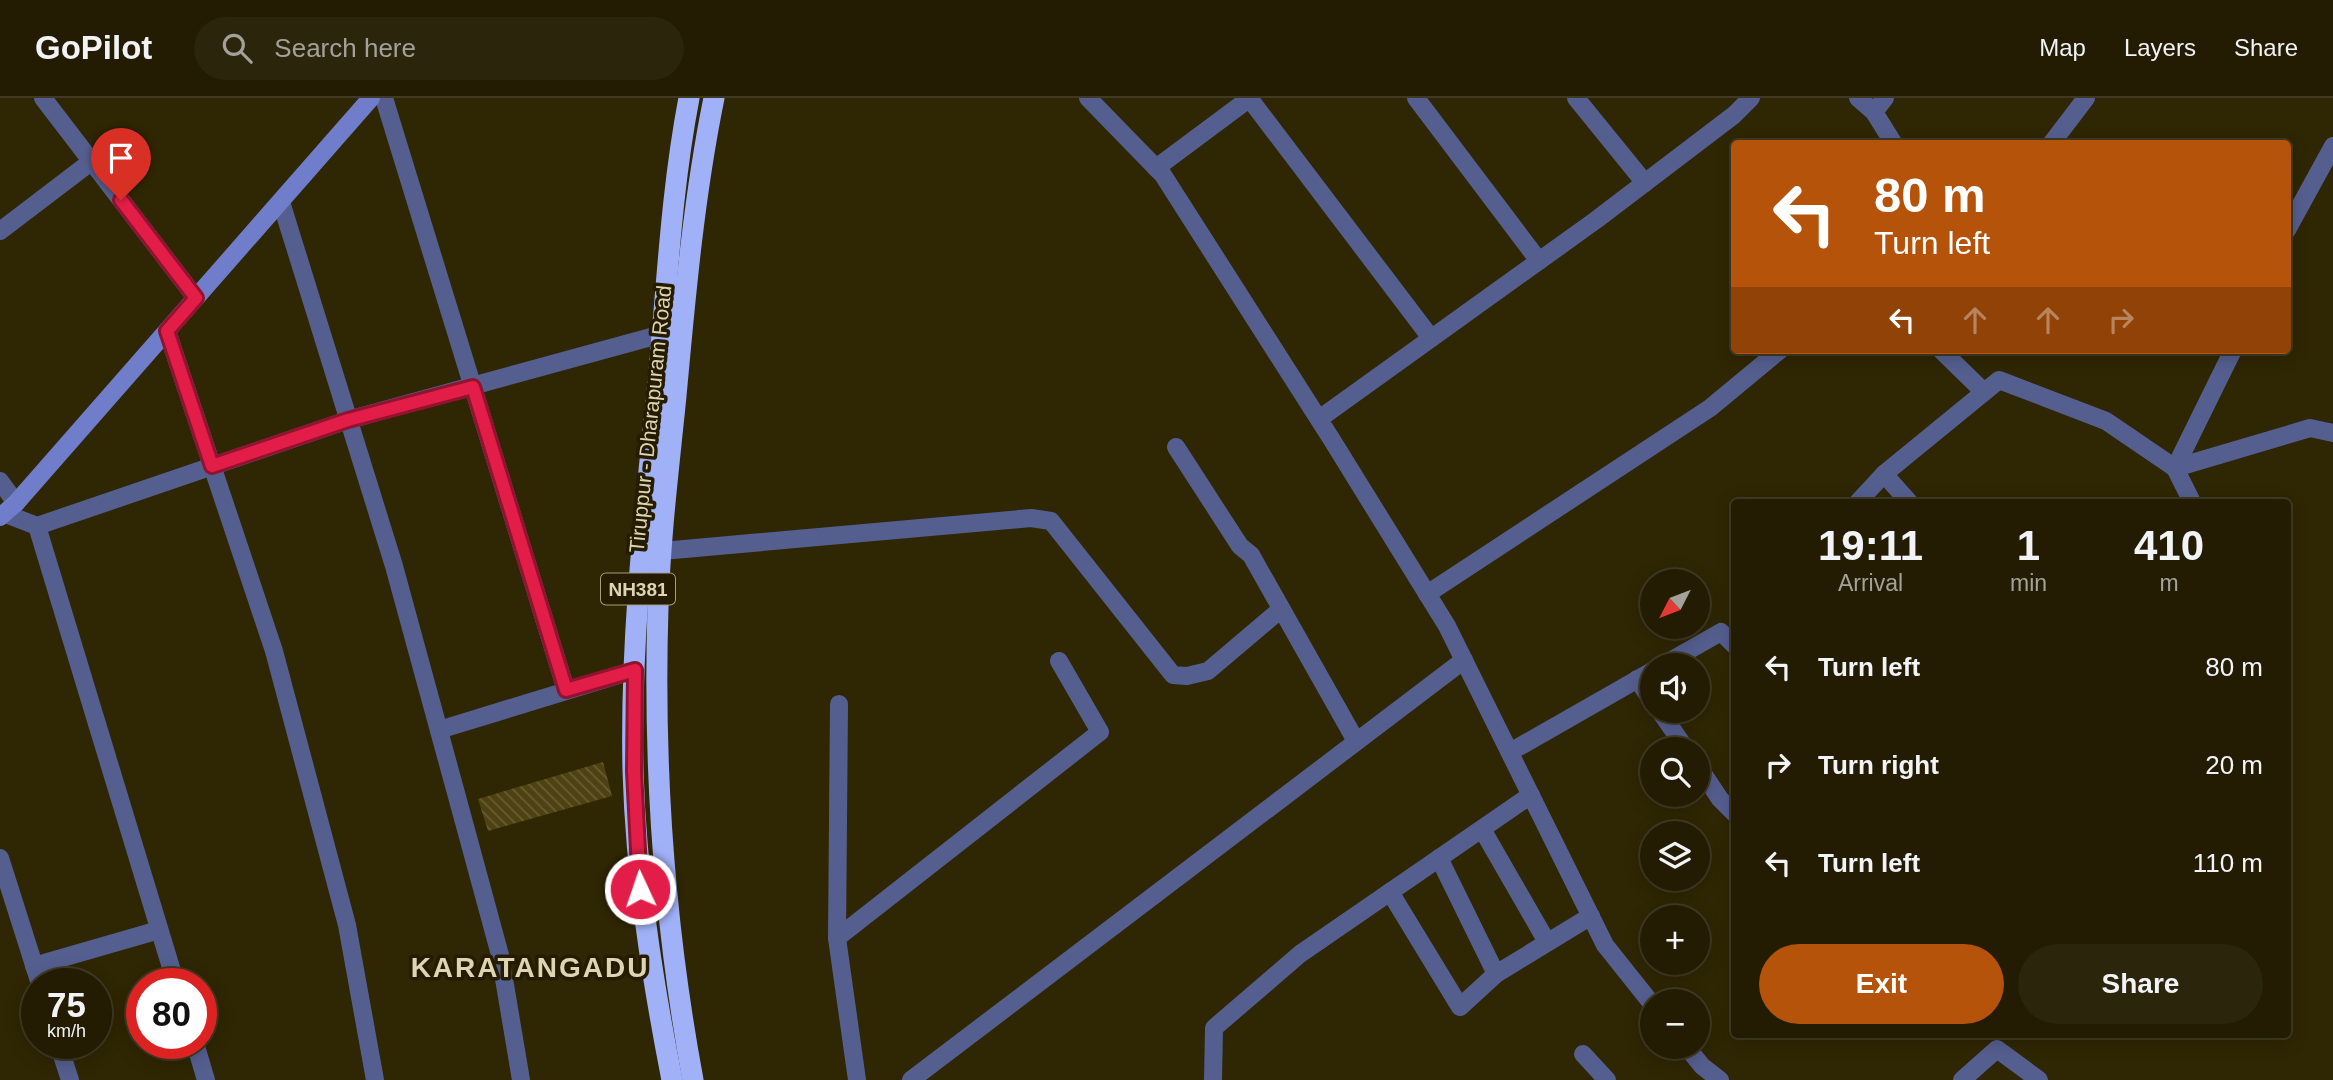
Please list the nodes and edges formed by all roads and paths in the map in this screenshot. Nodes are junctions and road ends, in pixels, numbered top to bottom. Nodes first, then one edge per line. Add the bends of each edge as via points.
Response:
1 (43, 98) edge
2 (371, 98) edge
3 (384, 98) edge
4 (689, 98) edge
5 (714, 98) edge
6 (1088, 98) edge
7 (1249, 98) edge
8 (1416, 98) edge
9 (1576, 98) edge
10 (1751, 98) edge
11 (1858, 98) edge
12 (2086, 98) edge
13 (1879, 105) edge
14 (1892, 140) edge
15 (2054, 140) edge
16 (2333, 146) edge
17 (92, 161) junction
18 (1156, 167) junction
19 (1645, 183) junction
20 (281, 202) junction
21 (2291, 223) edge
22 (0, 231) edge
23 (1539, 261) junction
24 (196, 298) junction
25 (167, 331) junction
26 (672, 335) junction
27 (1431, 338) junction
28 (1775, 354) edge
29 (1945, 354) edge
30 (2230, 354) edge
31 (473, 387) junction
32 (1984, 392) junction
33 (1319, 419) junction
34 (348, 420) junction
35 (2333, 433) edge
36 (1176, 447) dead end
37 (212, 466) junction
38 (2175, 468) junction
39 (1884, 474) junction
40 (0, 481) edge
41 (1861, 499) edge
42 (1906, 499) edge
43 (2190, 499) edge
44 (8, 511) edge
45 (37, 526) junction
46 (662, 551) junction
47 (1427, 594) junction
48 (1280, 610) junction
49 (1728, 626) edge
50 (1683, 653) edge
51 (1464, 660) junction
52 (1059, 661) dead end
53 (635, 670) junction
54 (1640, 678) edge
55 (566, 690) junction
56 (839, 704) dead end
57 (439, 730) junction
58 (1356, 741) junction
59 (1510, 752) junction
60 (1710, 784) edge
61 (1531, 795) junction
62 (1731, 810) edge
63 (1482, 829) junction
64 (0, 858) edge
65 (1439, 858) junction
66 (1390, 892) junction
67 (1591, 916) junction
68 (159, 930) junction
69 (837, 938) junction
70 (1547, 942) junction
71 (35, 968) edge
72 (56, 968) edge
73 (171, 968) edge
74 (1496, 974) junction
75 (1640, 989) edge
76 (2001, 1042) edge
77 (1583, 1054) dead end
78 (63, 1059) edge
79 (200, 1059) edge
80 (1696, 1059) edge
81 (70, 1080) edge
82 (206, 1080) edge
83 (375, 1080) edge
84 (521, 1080) edge
85 (672, 1080) edge
86 (693, 1080) edge
87 (857, 1080) edge
88 (911, 1080) edge
89 (1213, 1080) edge
90 (1607, 1080) edge
91 (1720, 1080) edge
92 (1962, 1080) edge
93 (2039, 1080) edge

1 - 17 street
2 - 20 street
3 - 31 street
4 - 26 highway, NH381 via 671,216
5 - 26 highway, Tiruppur - Dharapuram Road / NH381
6 - 18 street
7 - 18 street
7 - 27 street
8 - 23 street
9 - 19 street
10 - 19 street
11 - 13 street
12 - 15 street
13 - 14 street
16 - 21 street
17 - 22 street
17 - 24 street
18 - 33 street
19 - 23 street
20 - 24 street
20 - 34 street
23 - 27 street
24 - 25 street
25 - 37 street
25 - 44 street
26 - 31 street
26 - 46 highway, Tiruppur - Dharapuram Road / NH381
26 - 53 highway, NH381 via 638,589
27 - 33 street
28 - 47 street via 1710,408
29 - 32 street
30 - 38 street
31 - 34 street
31 - 55 street
32 - 38 street via 1999,380 2106,421
32 - 39 street
33 - 47 street
34 - 37 street
34 - 57 street
35 - 38 street via 2310,428
36 - 48 street via 1240,546 1251,555
37 - 45 street
37 - 83 street via 274,651 347,925
38 - 43 street
39 - 41 street
39 - 42 street
40 - 44 street
44 - 45 street
45 - 68 street
46 - 48 street via 1031,518 1051,521 1173,675 1208,671
46 - 86 highway, Tiruppur - Dharapuram Road / NH381 via 657,727 663,870 679,1007
47 - 51 street
48 - 58 street
49 - 50 street
51 - 58 street
51 - 59 street
52 - 69 street via 1100,732
53 - 55 street
53 - 85 highway, NH381 via 640,889
54 - 59 street
55 - 57 street
56 - 69 street
57 - 84 street via 500,956
58 - 88 street
59 - 61 street
60 - 62 street
61 - 63 street
61 - 67 street
63 - 65 street
63 - 70 street
64 - 71 street
65 - 66 street
65 - 74 street
66 - 74 street via 1460,1007
66 - 89 street via 1300,954 1214,1028
67 - 70 street
67 - 75 street via 1605,945
68 - 72 street
68 - 73 street
69 - 87 street
70 - 74 street
76 - 92 street
76 - 93 street
77 - 90 street
78 - 81 street
79 - 82 street
80 - 91 street

